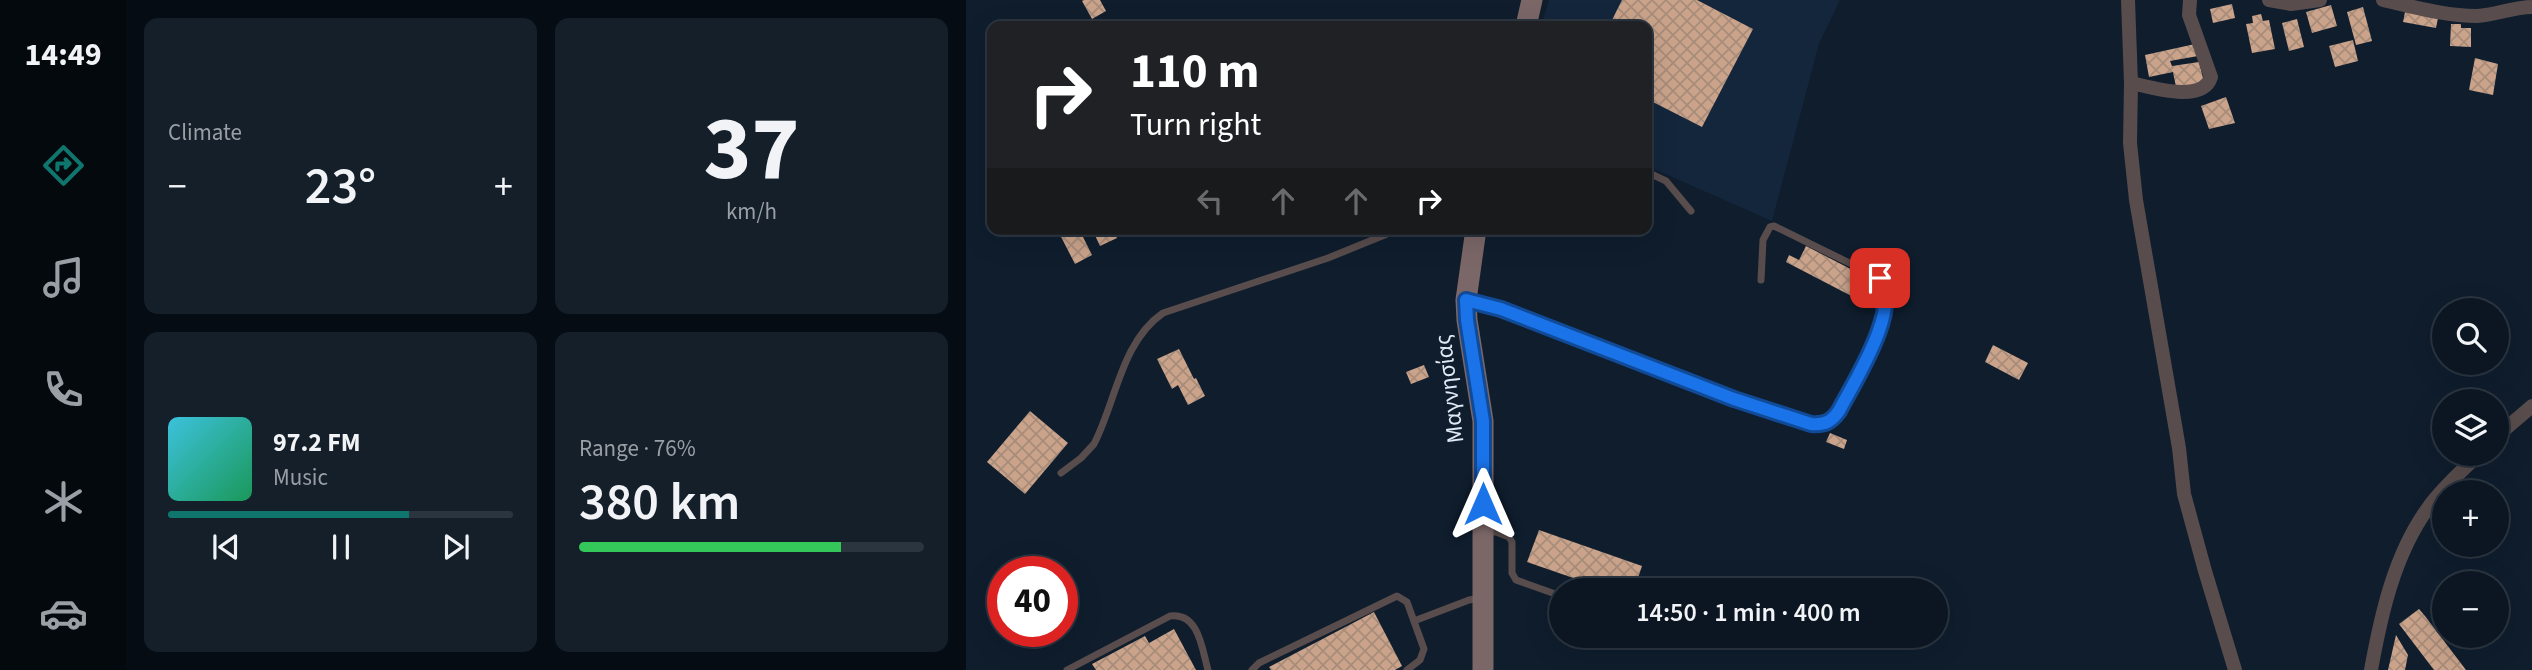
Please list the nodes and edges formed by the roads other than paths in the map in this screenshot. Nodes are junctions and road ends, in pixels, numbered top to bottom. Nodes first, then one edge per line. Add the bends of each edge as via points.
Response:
1 (1532, 0) edge
2 (2128, 0) edge
3 (2190, 0) edge
4 (2269, 0) edge
5 (2320, 0) edge
6 (2384, 0) edge
7 (2532, 7) edge
8 (1527, 21) edge
9 (2131, 83) junction
10 (1652, 174) edge
11 (1690, 211) dead end
12 (1385, 235) edge
13 (1475, 235) edge
14 (1761, 280) dead end
15 (1466, 300) junction
16 (2532, 406) edge
17 (2509, 426) edge
18 (2467, 466) edge
19 (1061, 473) dead end
20 (1483, 532) junction
21 (1549, 592) edge
22 (1482, 597) junction
23 (1415, 621) junction
24 (1068, 670) edge
25 (1208, 670) edge
26 (1252, 670) edge
27 (1407, 670) edge
28 (1482, 670) edge
29 (2235, 670) edge
30 (2371, 670) edge

1 - 8 street
2 - 9 street
3 - 9 street via 2189,15 2209,83 2178,93
4 - 5 street via 2291,4
6 - 7 street via 2476,16
9 - 29 street via 2130,144 2136,200 2184,494
10 - 11 lane via 1666,181
12 - 19 lane via 1151,321 1136,343 1094,444
13 - 15 street, Μαγνησίας
14 - 15 lane via 1763,240 1774,226 1880,278 1887,290 1874,342 1839,411 1823,425 1734,399 1513,313
15 - 20 street, Μαγνησίας via 1483,421
16 - 17 street
18 - 30 street via 2441,492 2414,531 2381,612
20 - 21 lane via 1509,537 1516,580
20 - 22 street, Μαγνησίας
22 - 23 lane
22 - 28 street, Μαγνησίας
23 - 26 lane via 1407,602 1397,596
23 - 27 lane via 1424,654
24 - 25 lane via 1170,616 1183,615 1196,628

